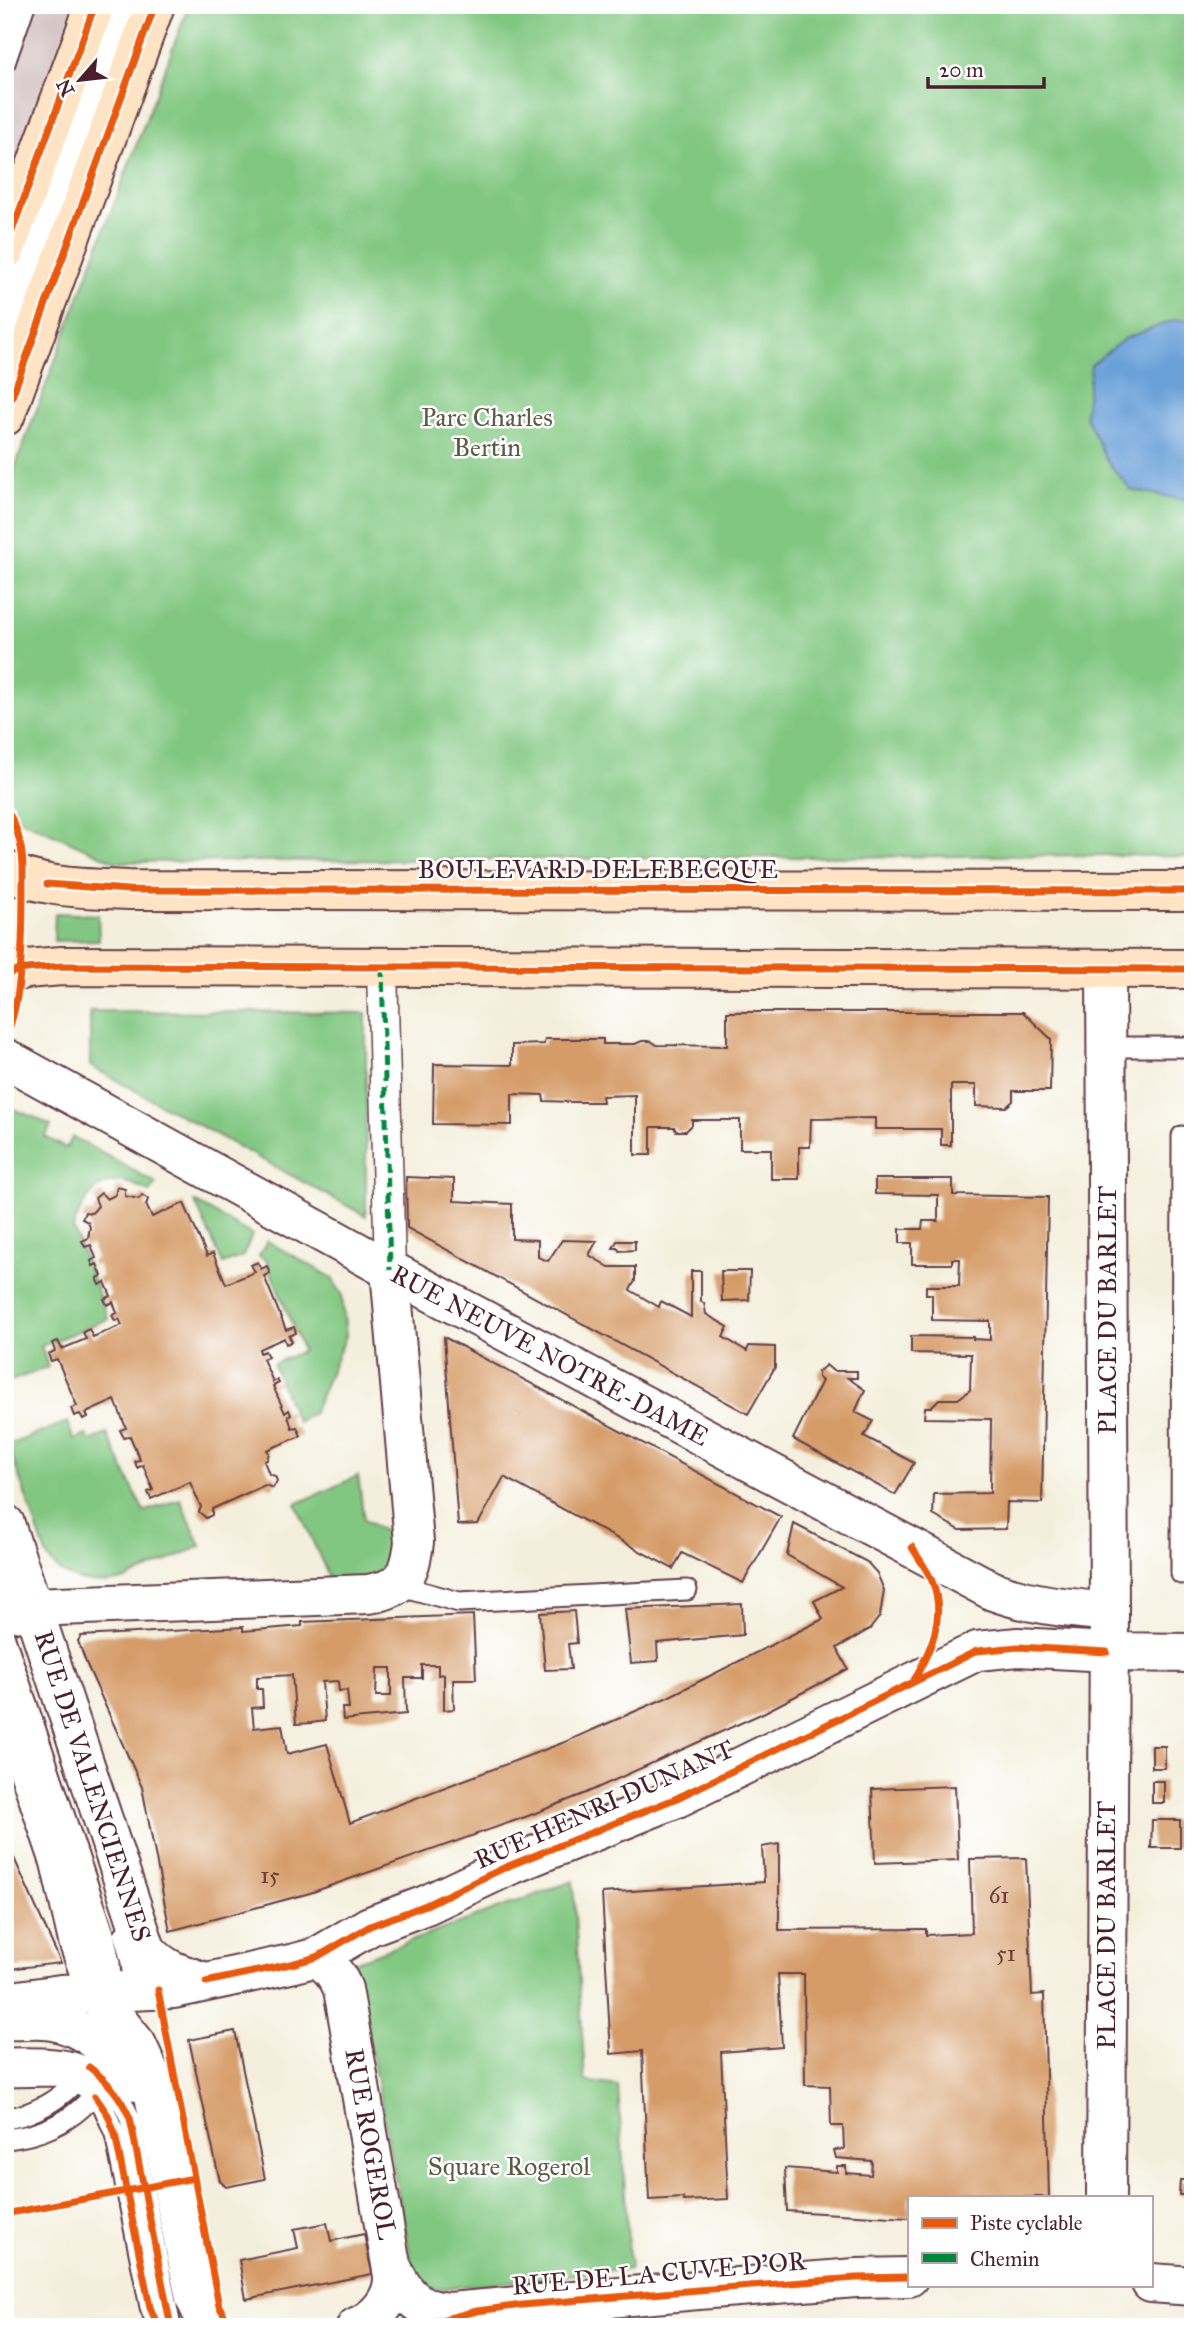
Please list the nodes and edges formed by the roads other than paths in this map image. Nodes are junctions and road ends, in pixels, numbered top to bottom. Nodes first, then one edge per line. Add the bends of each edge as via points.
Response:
1 (25, 5) edge
2 (94, 5) edge
3 (116, 5) edge
4 (134, 5) edge
5 (155, 5) edge
6 (5, 63) edge
7 (5, 250) edge
8 (5, 310) edge
9 (5, 357) edge
10 (5, 416) edge
11 (5, 870) edge
12 (1193, 891) edge
13 (382, 967) junction
14 (1106, 969) junction
15 (1193, 969) edge
16 (5, 974) edge
17 (1107, 1047) junction
18 (1193, 1047) edge
19 (5, 1058) edge
20 (1182, 1136) dead end
21 (390, 1270) junction
22 (5, 1524) edge
23 (1181, 1574) dead end
24 (397, 1585) junction
25 (688, 1590) dead end
26 (19, 1597) edge
27 (1109, 1612) junction
28 (5, 1639) edge
29 (1107, 1652) junction
30 (1193, 1653) edge
31 (5, 1700) edge
32 (317, 1956) junction
33 (5, 2002) edge
34 (5, 2020) edge
35 (111, 2035) junction
36 (5, 2058) edge
37 (5, 2077) edge
38 (5, 2119) edge
39 (5, 2139) edge
40 (1106, 2196) edge
41 (392, 2267) junction
42 (908, 2277) edge
43 (1152, 2283) edge
44 (1193, 2286) edge
45 (477, 2311) junction
46 (162, 2327) edge
47 (172, 2327) edge
48 (212, 2327) edge
49 (356, 2327) edge
50 (413, 2327) edge

1 - 6 lane
2 - 7 main road
3 - 8 lane
4 - 9 lane
5 - 10 main road
11 - 12 main road, BOULEVARD DELEBECQUE via 47,884 128,890
13 - 14 main road
13 - 16 main road via 62,966
13 - 21 street
14 - 15 main road
14 - 17 street, PLACE DU BARLET
17 - 18 lane
17 - 27 street, PLACE DU BARLET
19 - 21 street, RUE NEUVE NOTRE-DAME
20 - 23 lane
21 - 24 street via 414,1542 406,1576
21 - 27 street, RUE NEUVE NOTRE-DAME via 993,1591 1049,1606
22 - 26 street, RUE DE VALENCIENNES
24 - 25 lane via 459,1602
24 - 26 street via 368,1594
26 - 35 street, RUE DE VALENCIENNES via 146,1949
27 - 29 street, PLACE DU BARLET
28 - 35 lane via 104,1933
29 - 30 street
29 - 32 street, RUE HENRI DUNANT via 1018,1647 977,1651 677,1798 370,1926
29 - 40 street, PLACE DU BARLET
31 - 35 street, RUE DE VALENCIENNES via 60,1862 78,1941
32 - 35 street, RUE HENRI DUNANT via 206,1982 177,1973
32 - 41 street, RUE ROGEROL via 336,1974 343,1989
33 - 35 street via 61,1994
34 - 35 street, RUE HENRI DUNANT via 45,2020 79,2032
35 - 36 lane via 59,2058
35 - 37 lane via 55,2076
35 - 38 lane via 50,2103
35 - 39 lane via 74,2115 28,2136
35 - 46 lane via 108,2115 149,2307
35 - 47 lane via 119,2095 130,2118
35 - 48 street, RUE DE VALENCIENNES via 141,2052 149,2071 195,2298
41 - 45 street, RUE DE LA CUVE D'OR via 408,2295 426,2308
41 - 49 street, RUE ROGEROL via 394,2282 389,2296 373,2318
42 - 45 street, RUE DE LA CUVE D'OR via 711,2289
43 - 44 street
45 - 50 street, RUE DE LA CUVE D'OR

